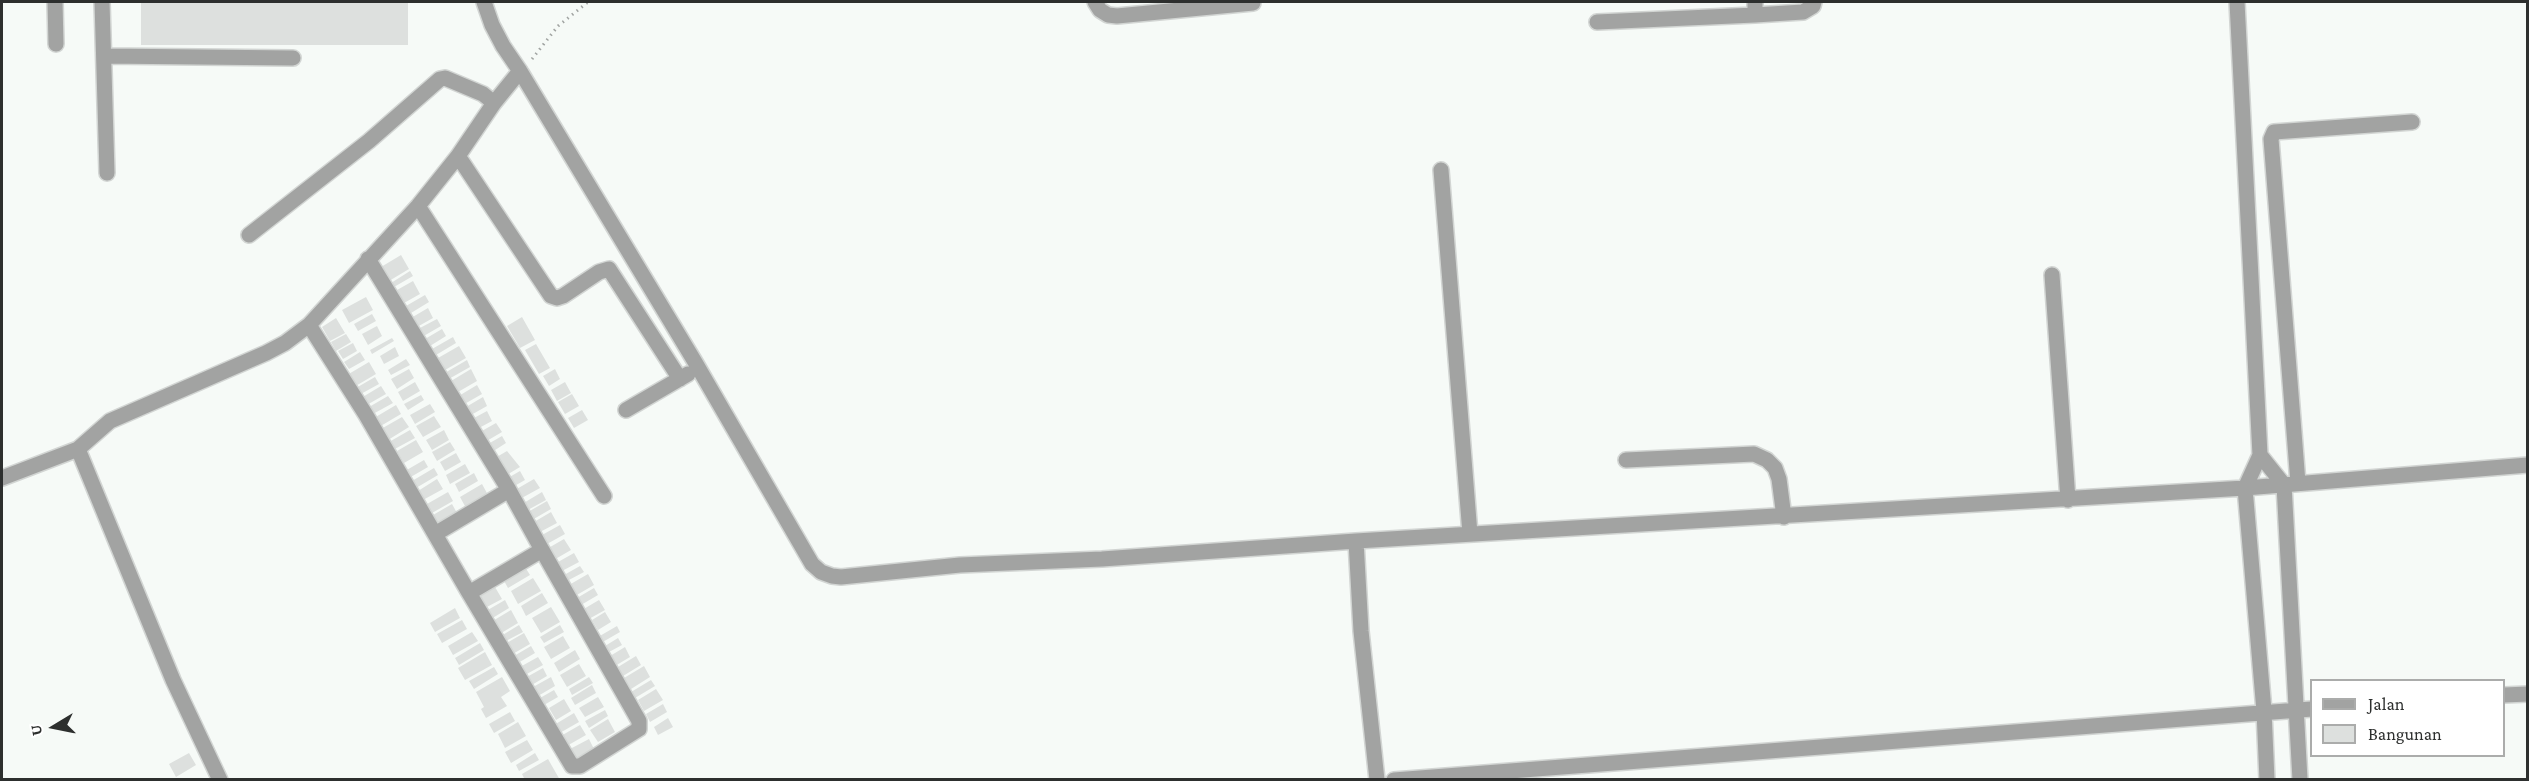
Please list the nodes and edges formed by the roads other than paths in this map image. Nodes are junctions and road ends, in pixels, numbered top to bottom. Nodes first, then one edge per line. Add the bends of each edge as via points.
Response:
1 (55, 2) edge
2 (102, 2) edge
3 (484, 2) edge
4 (1095, 2) edge
5 (1814, 2) edge
6 (2237, 2) edge
7 (1253, 3) edge
8 (1755, 8) edge
9 (1597, 22) dead end
10 (56, 44) dead end
11 (105, 56) junction
12 (293, 58) dead end
13 (520, 71) junction
14 (494, 103) junction
15 (2412, 122) dead end
16 (458, 156) junction
17 (1441, 170) dead end
18 (107, 173) dead end
19 (418, 206) junction
20 (249, 236) dead end
21 (368, 259) junction
22 (2052, 275) dead end
23 (309, 325) junction
24 (698, 368) junction
25 (680, 379) junction
26 (626, 410) dead end
27 (78, 449) junction
28 (2260, 455) junction
29 (1626, 460) dead end
30 (2528, 465) edge
31 (2, 478) edge
32 (2291, 484) junction
33 (2245, 488) junction
34 (509, 490) junction
35 (604, 496) dead end
36 (2068, 500) junction
37 (1784, 518) junction
38 (435, 534) junction
39 (1470, 534) junction
40 (1356, 541) junction
41 (542, 550) junction
42 (469, 593) junction
43 (2528, 694) edge
44 (2505, 695) edge
45 (2305, 710) edge
46 (2264, 711) junction
47 (220, 780) edge
48 (1377, 780) edge
49 (1394, 780) edge
50 (2267, 780) edge
51 (2300, 780) edge

1 - 10 street
2 - 11 street
3 - 13 street via 502,46
4 - 7 street via 1100,10 1117,16
5 - 8 street via 1803,12
6 - 28 street
8 - 9 street
11 - 12 street
11 - 18 street
13 - 14 street
13 - 24 street
14 - 16 street
14 - 20 street via 483,94 440,79
15 - 32 street via 2274,132 2271,139
16 - 19 street
16 - 25 street via 551,296 563,296 609,269
17 - 39 street
19 - 21 street
19 - 35 street
21 - 23 street
21 - 34 street
22 - 36 street
23 - 27 street via 266,353 110,420
23 - 38 street
24 - 25 street
24 - 40 street via 812,564 832,576
25 - 26 street
27 - 31 street
27 - 47 street via 172,680
28 - 32 street
28 - 33 street
29 - 37 street via 1754,454 1775,468
30 - 32 street
32 - 33 street
32 - 45 street
33 - 36 street
33 - 46 street
34 - 38 street
34 - 41 street
36 - 37 street
37 - 39 street
38 - 42 street
39 - 40 street
40 - 48 street
41 - 42 street
41 - 42 street via 639,721 634,734 580,766 568,762
43 - 44 street
45 - 46 street
45 - 51 street
46 - 49 street
46 - 50 street

